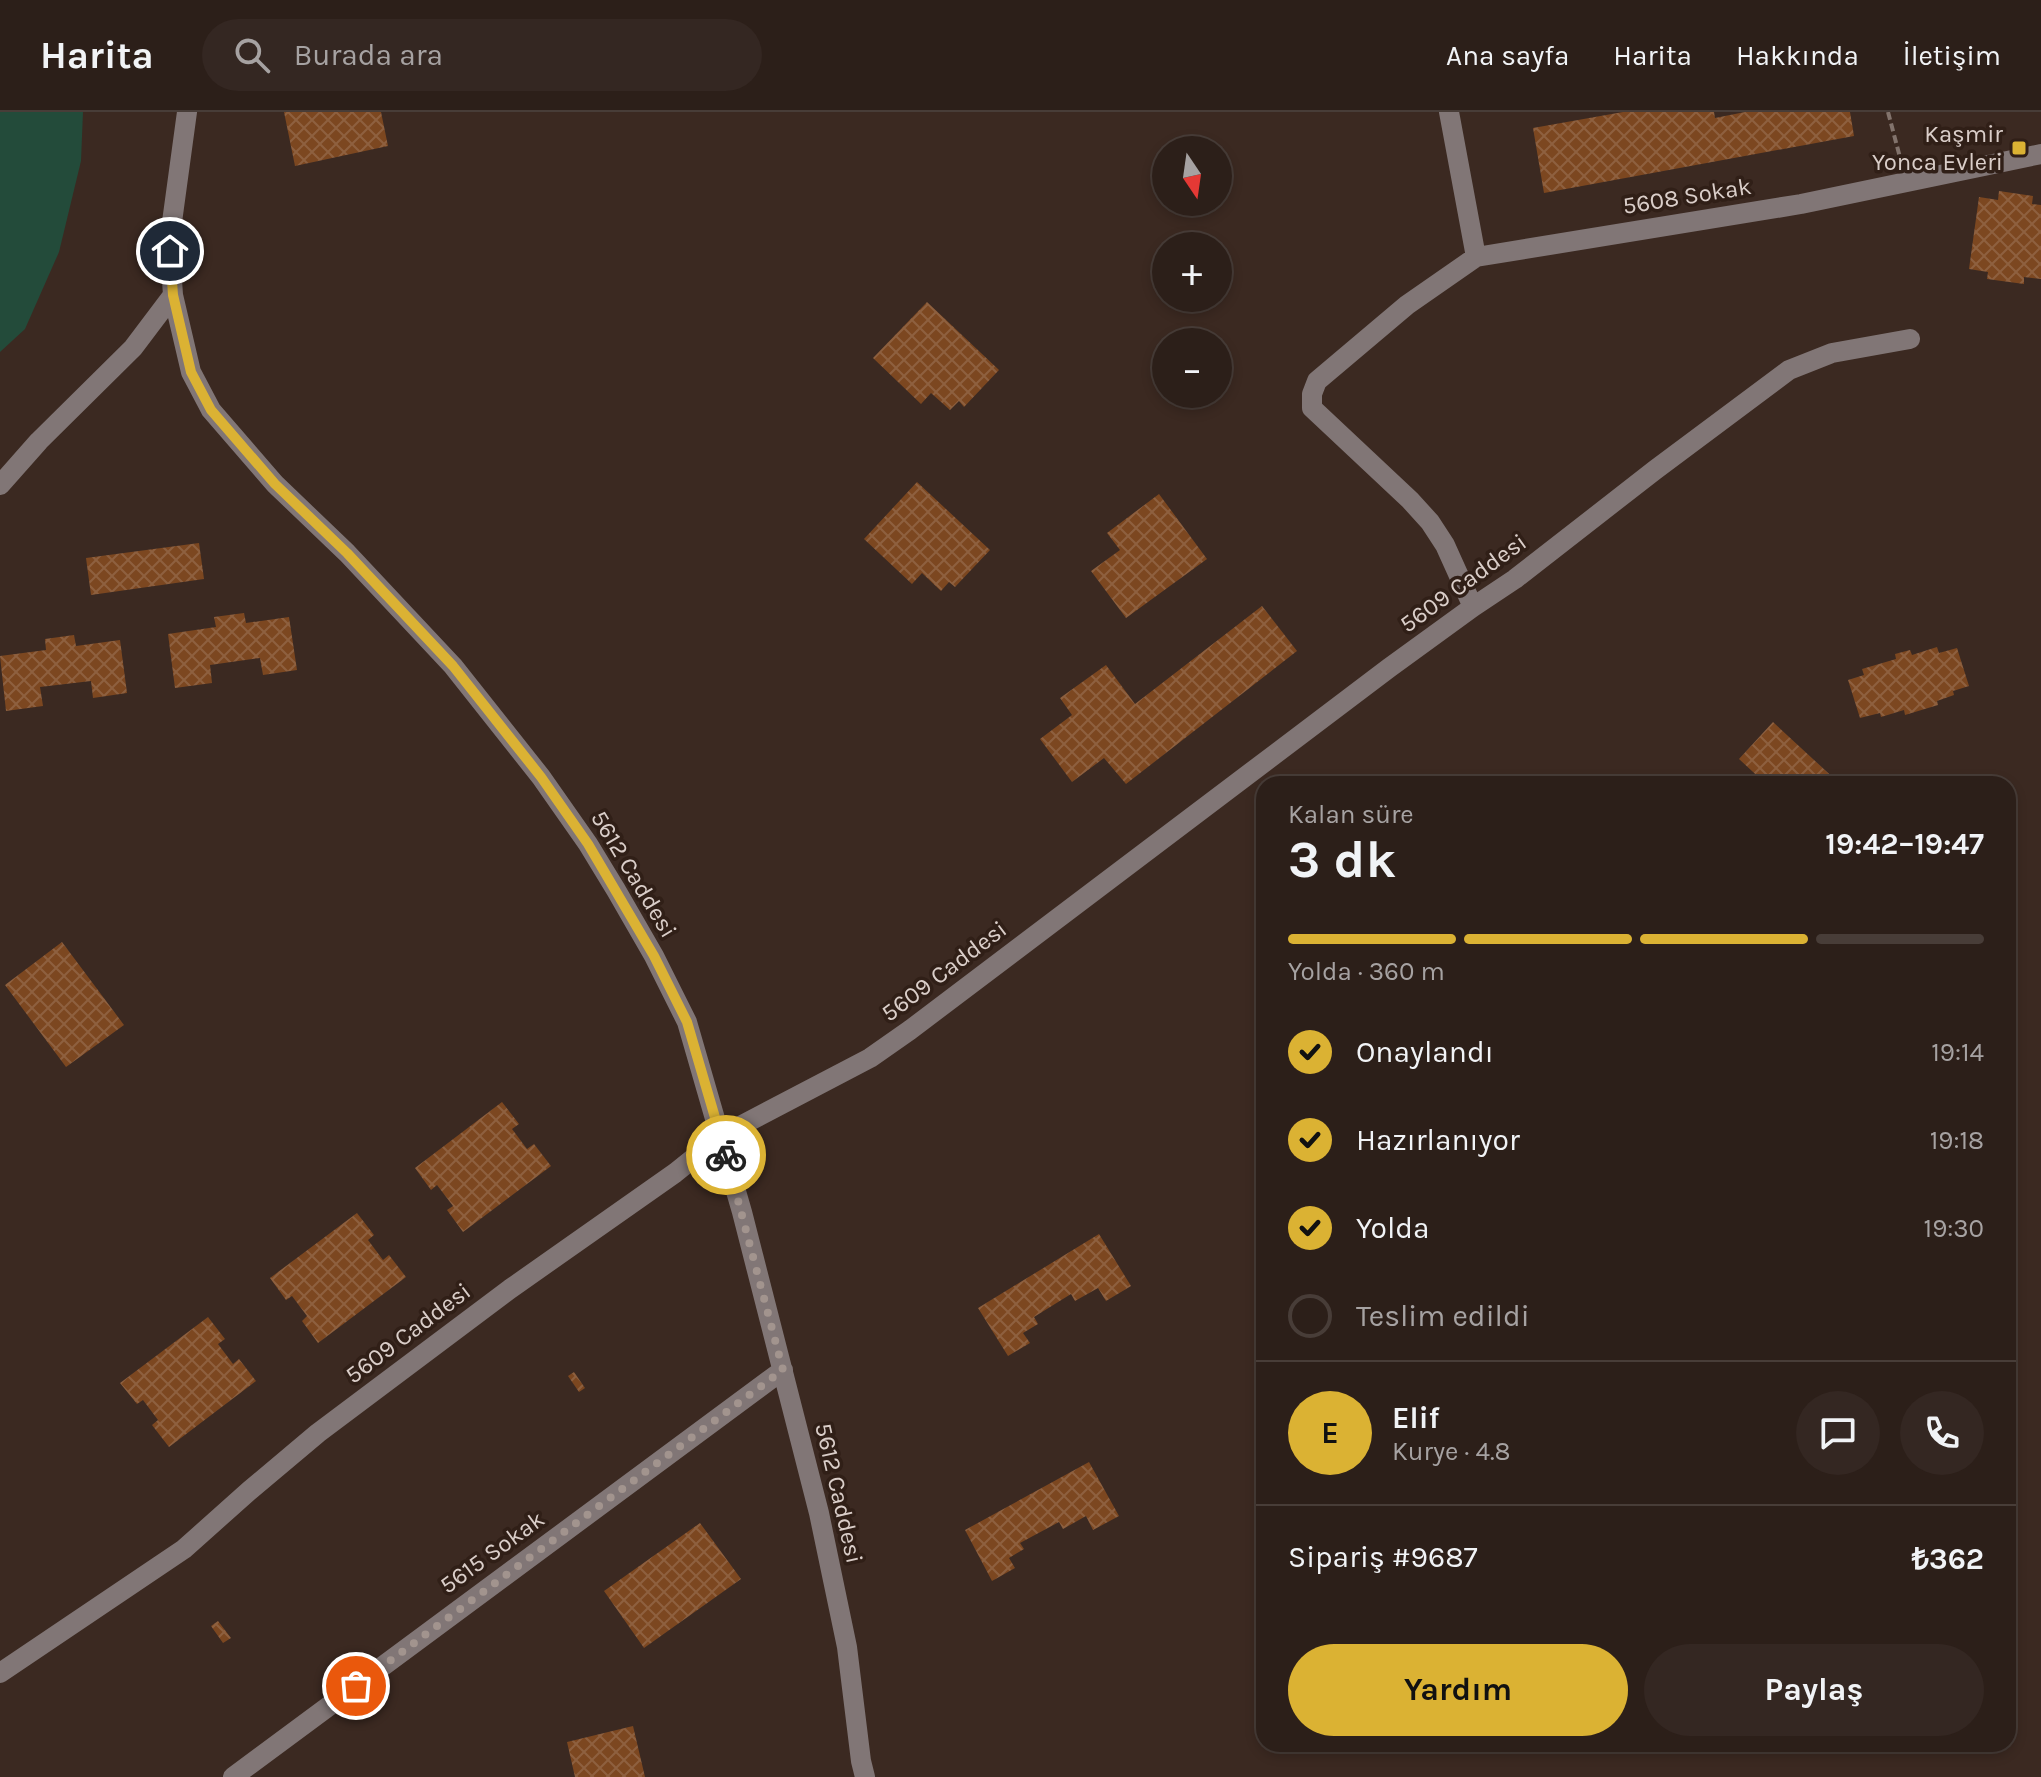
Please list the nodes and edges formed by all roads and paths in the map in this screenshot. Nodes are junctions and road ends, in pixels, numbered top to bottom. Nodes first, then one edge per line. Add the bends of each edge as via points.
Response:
1 (187, 112) edge
2 (1449, 112) edge
3 (1888, 112) edge
4 (2041, 154) edge
5 (1906, 183) junction
6 (1476, 257) junction
7 (173, 295) junction
8 (1910, 339) dead end
9 (0, 485) edge
10 (1473, 607) junction
11 (721, 1136) junction
12 (783, 1370) junction
13 (4, 1663) edge
14 (233, 1777) edge
15 (865, 1777) edge

1 - 7 street, 5612 Caddesi via 172,222
2 - 6 street
3 - 5 path
4 - 5 street, 5608 Sokak
5 - 6 street, 5608 Sokak
6 - 10 street via 1395,315 1317,381 1312,394 1312,408 1430,522
7 - 9 street via 133,348
7 - 11 street, 5612 Caddesi via 191,372 211,410 275,484 453,666 588,844 687,1022
8 - 10 street, 5609 Caddesi via 1832,353 1789,370
10 - 11 street, 5609 Caddesi via 910,1030 870,1058
11 - 12 street, 5612 Caddesi
11 - 13 street, 5609 Caddesi via 318,1433 184,1549
12 - 14 street, 5615 Sokak
12 - 15 street, 5612 Caddesi via 847,1647

